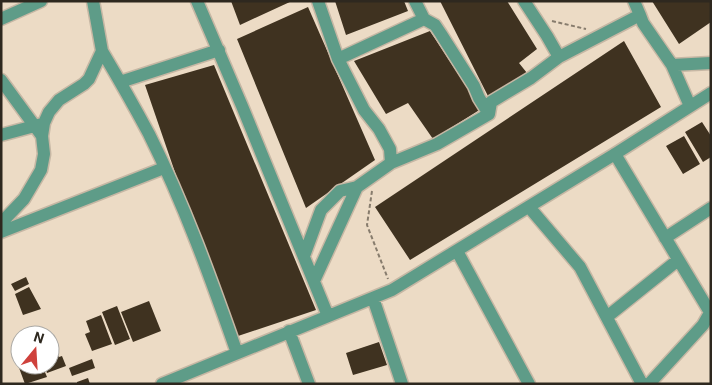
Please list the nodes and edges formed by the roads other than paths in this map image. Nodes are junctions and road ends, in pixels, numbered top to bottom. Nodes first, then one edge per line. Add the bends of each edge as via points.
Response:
1 (41, 1) edge
2 (93, 1) edge
3 (198, 1) edge
4 (318, 1) edge
5 (415, 1) edge
6 (524, 1) edge
7 (634, 1) edge
8 (28, 4) edge
9 (640, 16) junction
10 (1, 19) edge
11 (424, 19) junction
12 (219, 50) junction
13 (102, 51) junction
14 (559, 57) junction
15 (338, 59) junction
16 (711, 63) edge
17 (672, 65) junction
18 (1, 80) edge
19 (120, 82) junction
20 (711, 93) edge
21 (690, 106) junction
22 (489, 114) junction
23 (40, 128) junction
24 (1, 135) edge
25 (614, 154) junction
26 (391, 164) junction
27 (164, 168) junction
28 (357, 187) junction
29 (529, 207) junction
30 (711, 208) edge
31 (1, 223) edge
32 (1, 232) edge
33 (665, 238) junction
34 (458, 251) junction
35 (304, 256) junction
36 (678, 260) junction
37 (314, 282) junction
38 (373, 298) junction
39 (710, 313) edge
40 (328, 316) junction
41 (608, 316) junction
42 (289, 331) junction
43 (237, 353) junction
44 (162, 384) edge
45 (309, 384) edge
46 (402, 384) edge
47 (529, 384) edge
48 (642, 384) edge
49 (649, 384) edge

1 - 8 street
2 - 13 street
3 - 12 street
4 - 15 street
5 - 11 street
6 - 14 street
7 - 9 street
8 - 10 street
9 - 14 street
9 - 17 street
11 - 15 street
11 - 22 street via 435,25
12 - 19 street
12 - 35 street
13 - 19 street
13 - 23 street via 89,79 59,100
14 - 22 street via 491,102
15 - 26 street via 364,110 390,149
16 - 17 street
17 - 21 street
18 - 23 street
19 - 27 street
20 - 21 street
21 - 25 street
22 - 26 street via 437,144
23 - 24 street
23 - 31 street via 44,154 41,170 24,199
25 - 29 street
25 - 33 street
26 - 28 street
27 - 32 street
27 - 43 street via 195,237
28 - 35 street via 340,191 321,210
28 - 37 street
29 - 34 street
29 - 41 street via 580,267
30 - 33 street
33 - 36 street
34 - 38 street
34 - 47 street
35 - 37 street
36 - 39 street
36 - 41 street
37 - 40 street
38 - 40 street
38 - 46 street
39 - 49 street via 703,326
40 - 42 street
41 - 48 street
42 - 43 street
42 - 45 street
43 - 44 street

